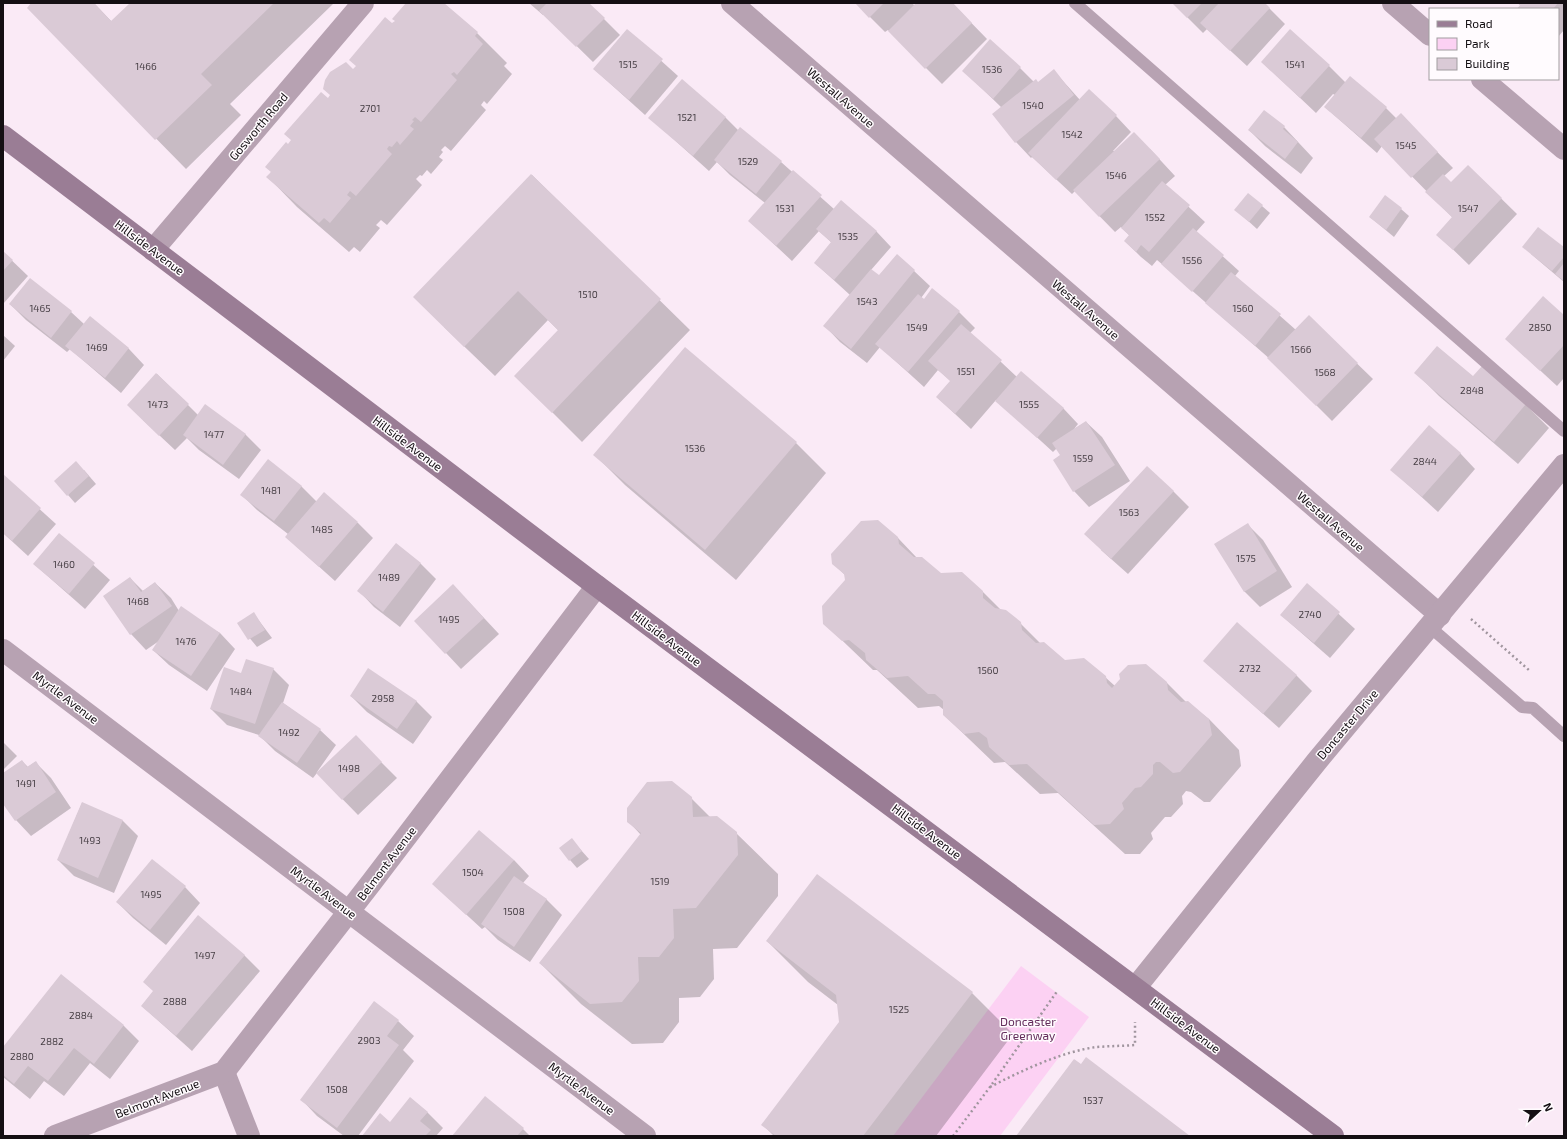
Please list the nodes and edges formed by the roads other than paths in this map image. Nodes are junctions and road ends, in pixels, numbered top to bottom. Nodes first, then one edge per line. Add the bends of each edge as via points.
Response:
1 (362, 3) edge
2 (732, 3) edge
3 (1075, 3) edge
4 (1393, 3) edge
5 (1429, 34) edge
6 (1483, 80) edge
7 (3, 136) edge
8 (1564, 149) edge
9 (153, 250) junction
10 (1564, 431) edge
11 (1564, 466) edge
12 (597, 586) junction
13 (1435, 621) junction
14 (3, 650) edge
15 (1564, 736) edge
16 (349, 911) junction
17 (1136, 987) junction
18 (224, 1072) junction
19 (55, 1136) edge
20 (250, 1136) edge
21 (645, 1136) edge
22 (1333, 1136) edge

1 - 9 street, Gosworth Road
2 - 13 street, Westall Avenue
3 - 10 lane
4 - 5 street
6 - 8 street
7 - 9 main road, Hillside Avenue
9 - 12 main road, Hillside Avenue
11 - 13 street, Doncaster Drive
12 - 16 street, Belmont Avenue
12 - 17 main road, Hillside Avenue
13 - 15 lane via 1522,707 1533,708
13 - 17 street, Doncaster Drive via 1317,760
14 - 16 street, Myrtle Avenue
16 - 18 street, Belmont Avenue
16 - 21 street, Myrtle Avenue
17 - 22 main road, Hillside Avenue
18 - 19 street, Belmont Avenue
18 - 20 street

